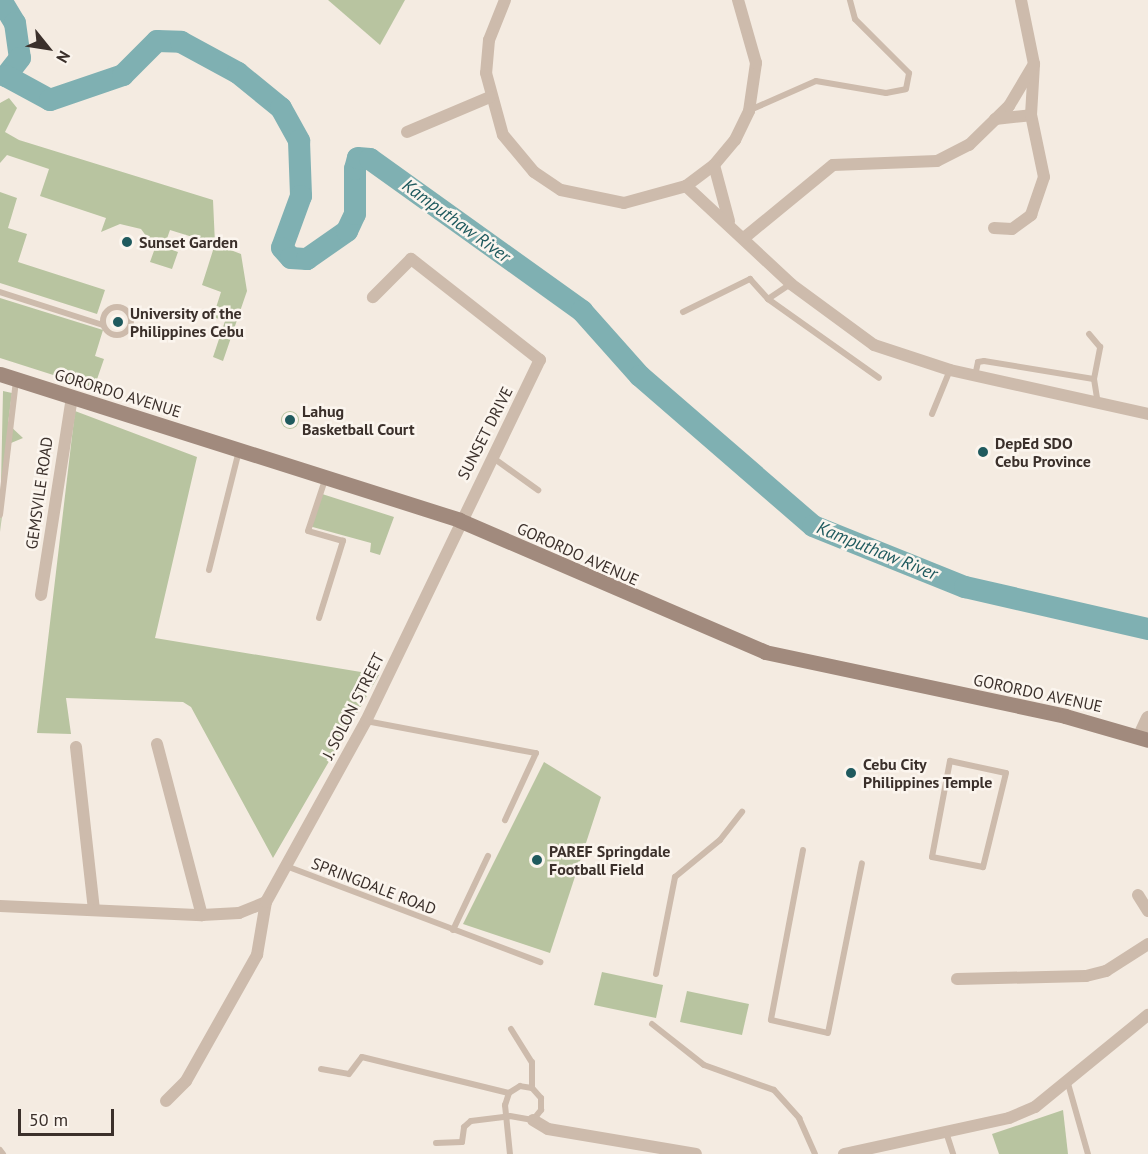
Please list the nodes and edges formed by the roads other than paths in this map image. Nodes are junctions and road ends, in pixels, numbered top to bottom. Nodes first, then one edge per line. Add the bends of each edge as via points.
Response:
1 (505, 0) edge
2 (738, 0) edge
3 (850, 0) edge
4 (1021, 0) edge
5 (1034, 64) junction
6 (490, 97) junction
7 (749, 111) junction
8 (1031, 115) junction
9 (995, 119) junction
10 (408, 132) dead end
11 (714, 165) junction
12 (686, 186) junction
13 (729, 221) junction
14 (994, 228) dead end
15 (744, 238) junction
16 (791, 284) junction
17 (0, 292) edge
18 (373, 297) dead end
19 (768, 299) junction
20 (683, 312) dead end
21 (103, 325) junction
22 (1089, 334) dead end
23 (950, 370) junction
24 (0, 374) edge
25 (975, 376) junction
26 (879, 378) dead end
27 (16, 379) junction
28 (1094, 379) junction
29 (72, 397) junction
30 (1098, 403) junction
31 (932, 414) dead end
32 (1148, 414) edge
33 (239, 450) junction
34 (492, 457) junction
35 (326, 477) junction
36 (538, 490) dead end
37 (0, 515) edge
38 (459, 520) junction
39 (209, 570) dead end
40 (41, 595) dead end
41 (319, 618) dead end
42 (1148, 718) edge
43 (366, 721) junction
44 (1144, 738) edge
45 (157, 744) dead end
46 (76, 747) dead end
47 (950, 761) joint
48 (742, 812) dead end
49 (506, 820) dead end
50 (803, 850) dead end
51 (488, 856) dead end
52 (862, 863) dead end
53 (286, 866) junction
54 (1137, 895) dead end
55 (266, 902) junction
56 (0, 906) edge
57 (94, 910) junction
58 (1148, 911) edge
59 (202, 915) junction
60 (453, 930) junction
61 (1148, 944) edge
62 (540, 962) dead end
63 (656, 974) dead end
64 (957, 979) dead end
65 (1148, 1015) edge
66 (652, 1024) dead end
67 (511, 1029) dead end
68 (321, 1069) dead end
69 (1067, 1080) junction
70 (532, 1088) junction
71 (509, 1093) junction
72 (166, 1101) dead end
73 (510, 1116) junction
74 (533, 1120) junction
75 (946, 1132) junction
76 (436, 1143) dead end
77 (0, 1150) edge
78 (637, 1150) edge
79 (3, 1154) edge
80 (510, 1154) edge
81 (696, 1154) edge
82 (815, 1154) edge
83 (844, 1154) edge
84 (953, 1154) edge
85 (1088, 1154) edge

1 - 6 street via 488,48
2 - 7 street via 754,46
3 - 7 lane via 855,19 909,73 906,89 886,93 816,81
4 - 5 street
5 - 8 street
5 - 9 street via 1017,95
6 - 10 street
6 - 12 street via 512,148 561,190 624,203
7 - 11 street
8 - 9 street
8 - 14 street via 1044,177 1039,197 1020,225
9 - 15 street via 969,146 937,161 833,165
11 - 12 street
11 - 13 street
12 - 13 street
13 - 15 street
15 - 16 street
16 - 19 lane
16 - 23 street via 874,345
17 - 21 lane
18 - 34 street, SUNSET DRIVE via 411,259 540,360
19 - 20 lane via 750,279
19 - 26 lane
21 - 21 lane via 120,335 130,317 125,309 111,307
22 - 28 lane via 1100,347
23 - 25 street
23 - 31 lane
24 - 27 main road, GORORDO AVENUE
25 - 28 lane via 984,361
25 - 30 street
27 - 29 main road, GORORDO AVENUE
27 - 37 lane
28 - 30 lane
29 - 33 main road, GORORDO AVENUE
29 - 40 street, GEMSVILE ROAD
30 - 32 street
33 - 35 main road, GORORDO AVENUE
33 - 39 lane
34 - 36 lane
34 - 38 street, SUNSET DRIVE
35 - 38 main road, GORORDO AVENUE
35 - 41 lane via 308,531 343,541
38 - 43 street, J. SOLON STREET
38 - 44 main road, GORORDO AVENUE via 765,652
42 - 44 street
43 - 49 lane via 536,753
43 - 53 street, J. SOLON STREET
45 - 59 street
46 - 57 street
47 - 47 lane via 1006,773 983,867 932,857
48 - 63 lane via 720,840 675,877
50 - 52 lane via 771,1020 828,1033
51 - 60 lane
53 - 55 street, J. SOLON STREET
53 - 60 lane, SPRINGDALE ROAD
54 - 58 street
55 - 59 street via 239,913
55 - 72 street, J. SOLON STREET via 257,954 186,1081
56 - 57 street
57 - 59 street
60 - 62 lane, SPRINGDALE ROAD
61 - 64 street via 1106,971 1086,976
65 - 69 street
66 - 82 lane via 704,1065 774,1090 799,1118
67 - 70 lane via 532,1062
68 - 71 lane via 349,1074 362,1057
69 - 75 street via 1035,1107 1009,1118
69 - 85 lane
70 - 71 lane via 520,1086
70 - 74 lane via 541,1098 541,1110
71 - 73 lane via 505,1105
73 - 74 lane
73 - 76 lane via 471,1121 464,1127 462,1142
73 - 80 lane
74 - 78 street via 548,1129
75 - 83 street
75 - 84 lane
77 - 79 lane
78 - 81 street

